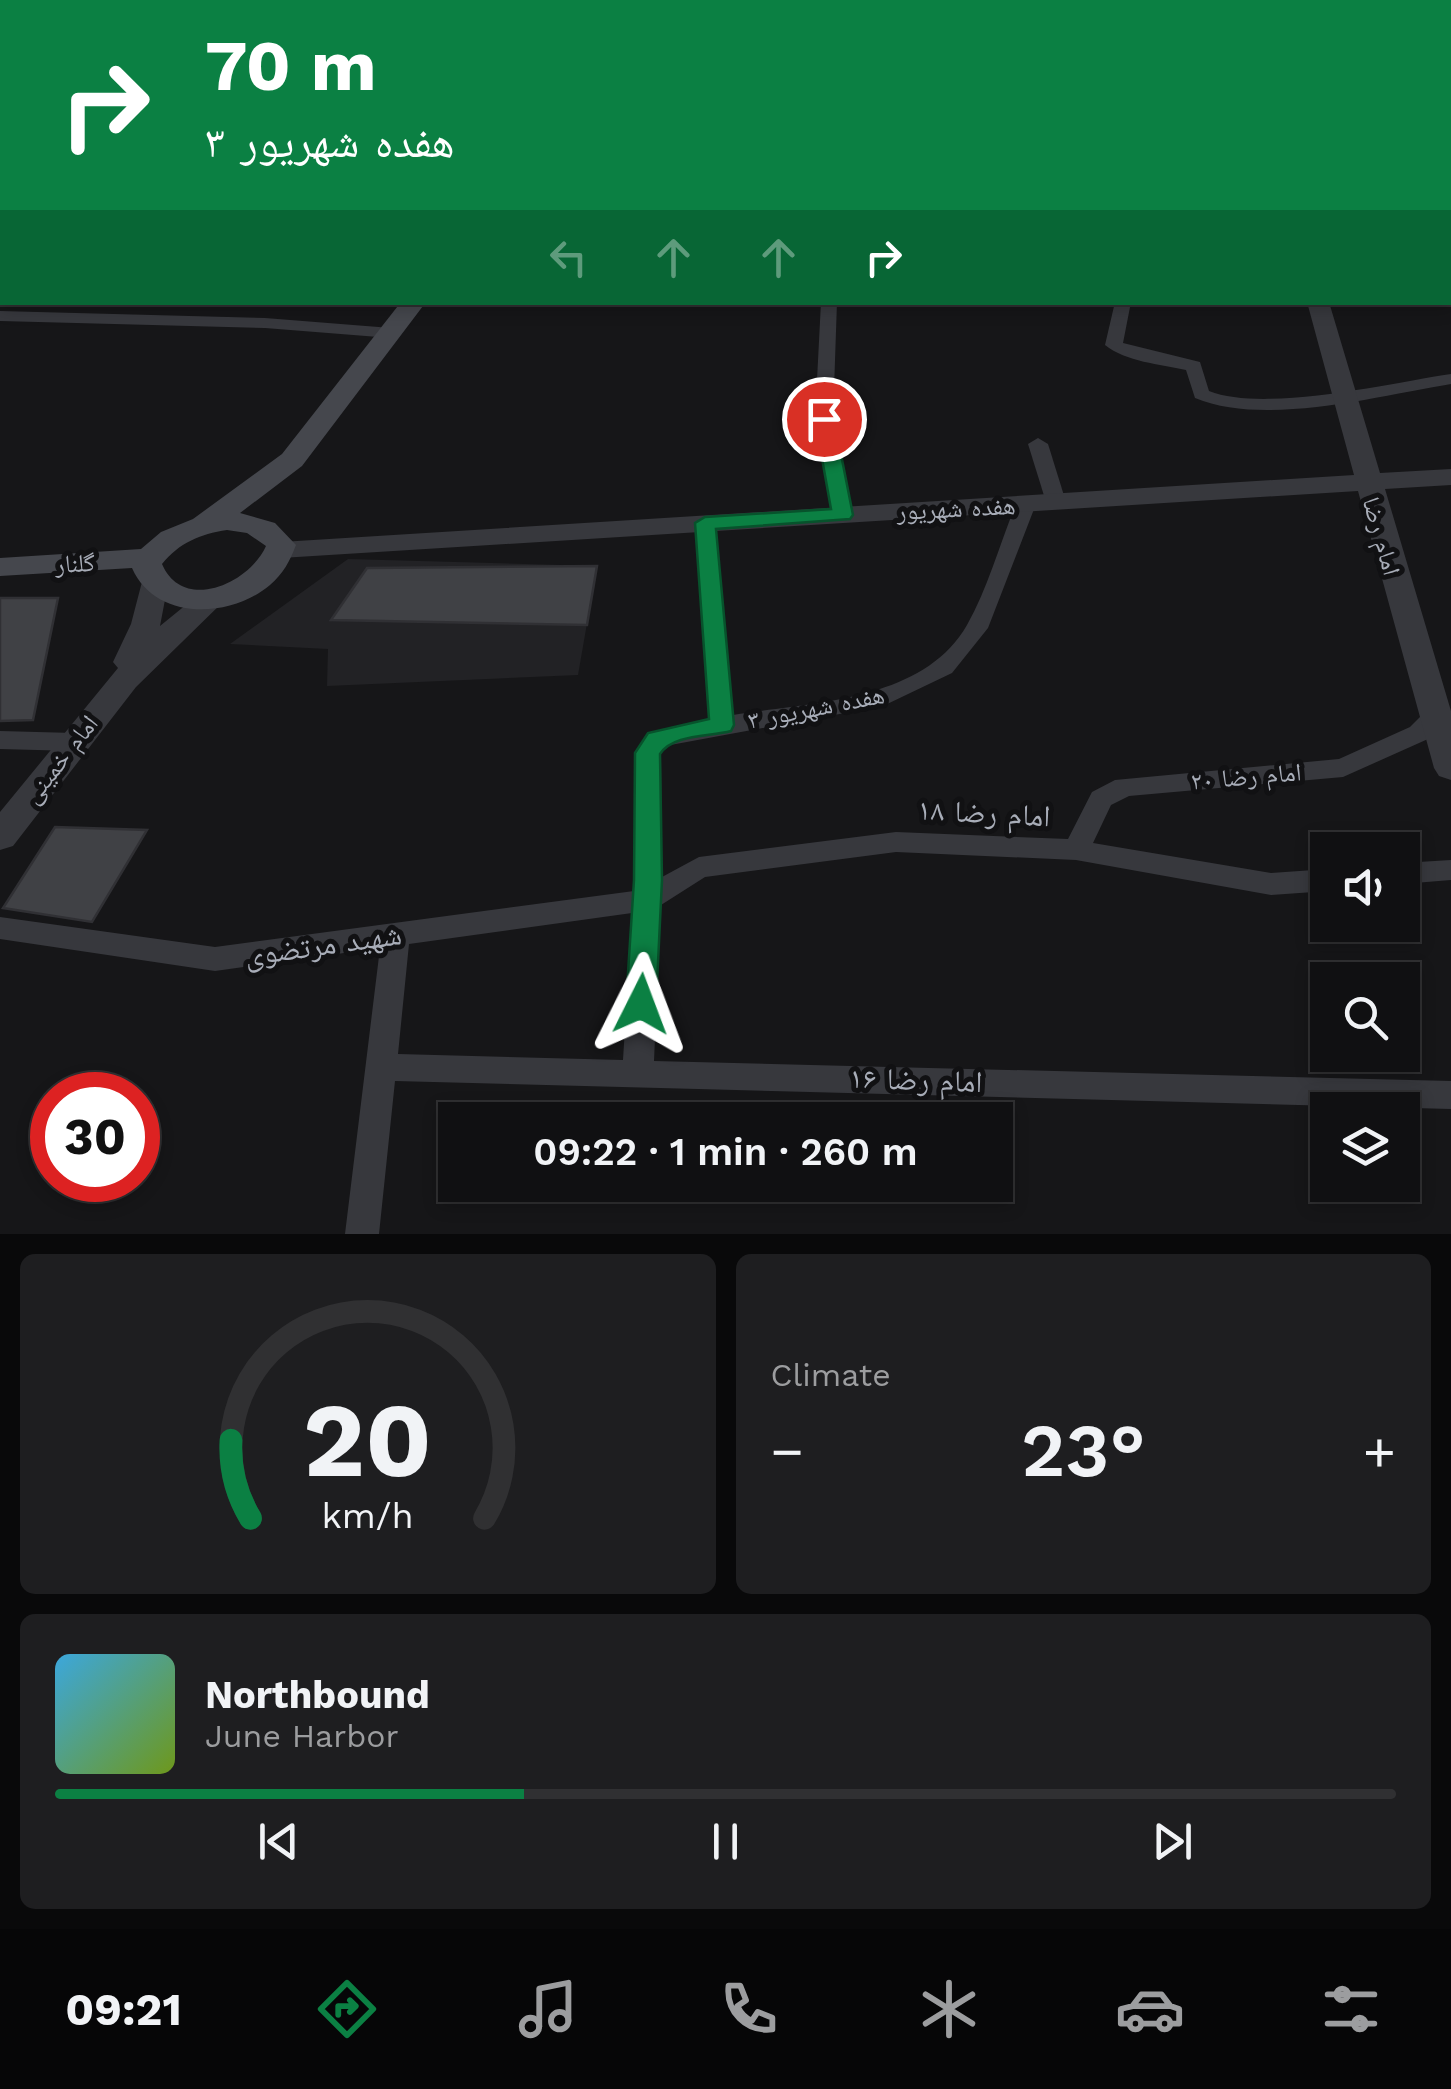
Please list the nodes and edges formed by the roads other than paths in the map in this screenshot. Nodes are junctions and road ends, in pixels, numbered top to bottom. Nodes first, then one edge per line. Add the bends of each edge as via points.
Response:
1 (243, 305) edge
2 (412, 305) edge
3 (829, 305) edge
4 (1121, 305) edge
5 (1319, 305) edge
6 (0, 316) edge
7 (265, 323) junction
8 (390, 333) junction
9 (1451, 379) edge
10 (1344, 393) junction
11 (1038, 444) dead end
12 (292, 460) junction
13 (1451, 476) edge
14 (1366, 482) junction
15 (1056, 502) junction
16 (1026, 504) junction
17 (842, 515) junction
18 (705, 523) junction
19 (202, 524) junction
20 (276, 540) junction
21 (0, 567) edge
22 (151, 571) junction
23 (213, 598) junction
24 (120, 681) junction
25 (1436, 716) junction
26 (722, 725) junction
27 (0, 740) edge
28 (74, 742) junction
29 (1451, 768) edge
30 (0, 837) edge
31 (1076, 850) junction
32 (1451, 870) edge
33 (1420, 873) edge
34 (1310, 881) edge
35 (646, 900) junction
36 (0, 928) edge
37 (396, 935) junction
38 (380, 1067) junction
39 (638, 1073) junction
40 (1451, 1095) edge
41 (362, 1234) edge

1 - 7 street
2 - 8 main road
3 - 17 street via 824,419
4 - 10 street via 1114,345 1194,366 1205,398 1254,405
5 - 10 street, امام رضا
6 - 7 street
7 - 8 street
8 - 12 main road
9 - 10 street
10 - 14 street, امام رضا
11 - 15 street
12 - 19 main road
12 - 20 main road via 274,503
13 - 14 street, هفده شهریور
14 - 15 street, هفده شهریور
14 - 25 street, امام رضا
15 - 16 street, هفده شهریور
16 - 17 street, هفده شهریور
16 - 26 street, هفده شهریور ۳ via 977,628 944,668 883,698
17 - 18 street, هفده شهریور
18 - 20 street, هفده شهریور
18 - 26 street
19 - 20 main road via 253,523
19 - 22 main road via 175,534
20 - 23 main road via 278,560 266,577
21 - 22 main road, گلنار
22 - 23 main road via 162,592
22 - 24 street via 146,624
23 - 24 street
24 - 28 street, امام خمینی
25 - 29 street, امام رضا
25 - 31 street, امام رضا ۲۰ via 1418,732 1343,768 1124,787 1101,799
26 - 35 street, هفده شهریور ۳ via 671,734 648,753
27 - 28 street
28 - 30 street, امام خمینی
31 - 34 street, امام رضا ۱۸ via 1271,884
31 - 35 street, امام رضا ۱۸ via 896,842 699,867
32 - 33 street
35 - 37 street, شهید مرتضوی
35 - 39 street, هفده شهریور ۳
36 - 37 street, شهید مرتضوی via 214,960
37 - 38 street
38 - 39 street, امام رضا ۱۶
38 - 41 street
39 - 40 street, امام رضا ۱۶

